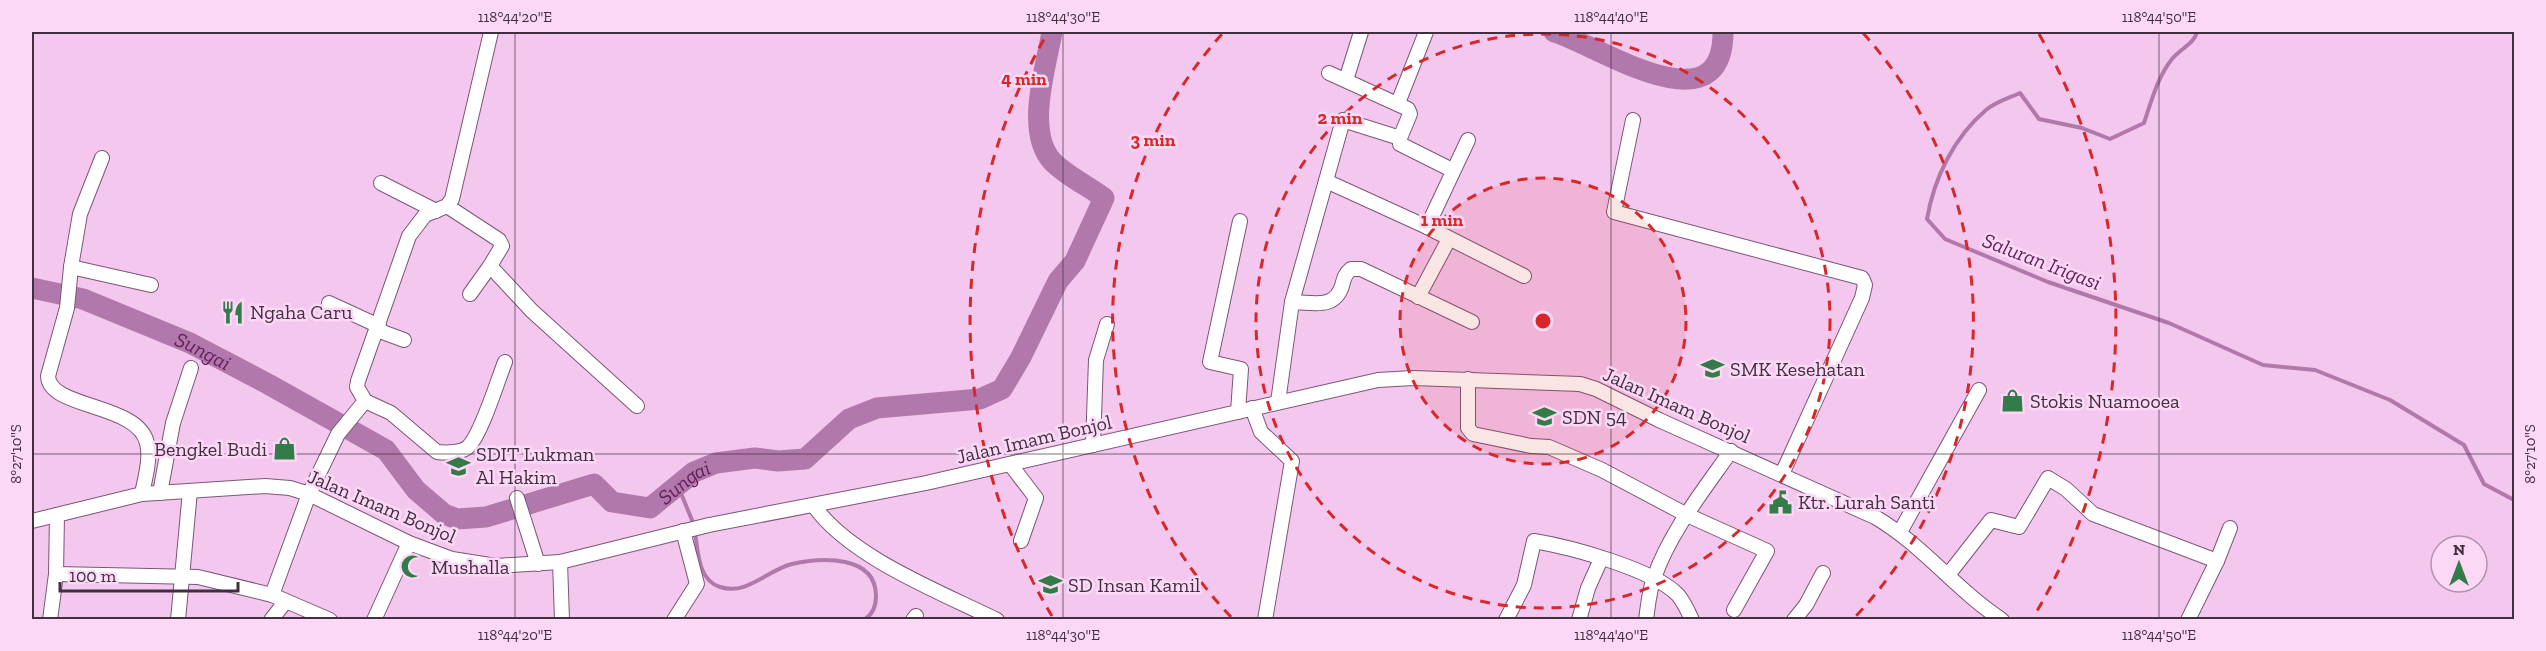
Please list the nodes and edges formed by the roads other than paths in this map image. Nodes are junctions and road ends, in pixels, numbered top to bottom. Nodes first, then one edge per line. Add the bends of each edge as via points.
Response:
1 (491, 32) edge
2 (1361, 32) edge
3 (1426, 32) edge
4 (1329, 72) dead end
5 (1346, 80) junction
6 (1398, 103) junction
7 (1633, 120) dead end
8 (1400, 138) junction
9 (1468, 140) dead end
10 (102, 159) dead end
11 (1452, 170) junction
12 (1326, 181) junction
13 (381, 183) dead end
14 (441, 209) junction
15 (1240, 222) dead end
16 (1427, 227) junction
17 (1449, 238) junction
18 (490, 266) junction
19 (71, 267) junction
20 (1524, 276) dead end
21 (151, 285) dead end
22 (470, 294) dead end
23 (1418, 297) junction
24 (1292, 302) junction
25 (329, 303) dead end
26 (1472, 322) dead end
27 (1107, 324) dead end
28 (378, 328) junction
29 (404, 340) dead end
30 (505, 362) dead end
31 (191, 368) dead end
32 (1468, 379) junction
33 (1979, 390) dead end
34 (365, 401) junction
35 (1278, 402) junction
36 (637, 406) dead end
37 (1252, 408) junction
38 (1238, 412) junction
39 (1093, 445) junction
40 (1731, 451) junction
41 (1010, 464) junction
42 (1782, 474) junction
43 (190, 491) junction
44 (160, 493) junction
45 (142, 494) junction
46 (309, 494) junction
47 (517, 498) dead end
48 (814, 506) junction
49 (57, 515) junction
50 (1687, 515) junction
51 (32, 521) edge
52 (2230, 528) dead end
53 (692, 529) junction
54 (1900, 532) junction
55 (1022, 541) dead end
56 (409, 543) junction
57 (1601, 559) junction
58 (2217, 561) junction
59 (560, 562) junction
60 (538, 564) junction
61 (1823, 573) dead end
62 (56, 574) junction
63 (1948, 575) junction
64 (181, 576) junction
65 (1654, 578) junction
66 (272, 595) junction
67 (286, 601) junction
68 (1734, 610) dead end
69 (50, 620) edge
70 (178, 620) edge
71 (271, 620) edge
72 (330, 620) edge
73 (374, 620) edge
74 (562, 620) edge
75 (674, 620) edge
76 (997, 620) edge
77 (1265, 620) edge
78 (1506, 620) edge
79 (1579, 620) edge
80 (1647, 620) edge
81 (1692, 620) edge
82 (1794, 620) edge
83 (2002, 620) edge
84 (2188, 620) edge

1 - 14 street via 452,199
2 - 5 street
3 - 6 street
4 - 5 street
5 - 6 street
6 - 8 street via 1410,114
7 - 42 street via 1614,212 1862,278 1864,282 1852,323
8 - 11 street via 1400,144
8 - 12 street via 1343,120
9 - 11 street
10 - 19 street via 80,214
11 - 16 street
12 - 16 street
12 - 24 street
13 - 14 street
14 - 18 street via 499,240 502,246
14 - 28 street via 418,222 409,236
15 - 38 street via 1210,362 1241,369
16 - 17 street
17 - 20 street
17 - 23 street
18 - 22 street
18 - 36 street via 532,311
19 - 21 street
19 - 45 street via 67,308 48,381 57,393 111,412 144,434 148,458
23 - 24 street via 1356,268 1347,271 1337,297 1331,302
23 - 26 street
24 - 35 street
25 - 28 street
27 - 39 street via 1096,360
28 - 29 street
28 - 34 street via 357,387
30 - 34 street via 479,428 469,446 462,450 437,452 391,413
31 - 44 street via 173,423
32 - 35 street, Jalan Imam Bonjol via 1378,380
32 - 40 street, Jalan Imam Bonjol via 1580,384
32 - 50 street via 1468,428 1473,434 1549,447
33 - 54 street
34 - 46 street via 338,434
35 - 37 street, Jalan Imam Bonjol
37 - 38 street, Jalan Imam Bonjol
37 - 77 street via 1261,432 1293,461
38 - 39 street, Jalan Imam Bonjol
39 - 41 street, Jalan Imam Bonjol
40 - 42 street, Jalan Imam Bonjol
40 - 50 street
41 - 48 street, Jalan Imam Bonjol
41 - 55 street via 1036,498
42 - 54 street, Jalan Imam Bonjol
43 - 44 street, Jalan Imam Bonjol
43 - 46 street, Jalan Imam Bonjol via 265,486
43 - 64 street
44 - 45 street, Jalan Imam Bonjol
45 - 49 street, Jalan Imam Bonjol
46 - 56 street, Jalan Imam Bonjol
46 - 66 street
47 - 60 street
48 - 53 street, Jalan Imam Bonjol
48 - 76 street via 832,529 877,559
49 - 51 street, Jalan Imam Bonjol
49 - 62 street
50 - 65 street
50 - 68 street via 1767,551
52 - 58 street
53 - 59 street, Jalan Imam Bonjol
53 - 75 street via 697,584
54 - 63 street, Jalan Imam Bonjol
56 - 60 street, Jalan Imam Bonjol via 452,559 488,566
56 - 73 street
57 - 65 street
57 - 78 street via 1534,541 1524,585
57 - 79 street
58 - 63 street via 2093,514 2048,478 2019,527 1991,520
58 - 84 street
59 - 60 street, Jalan Imam Bonjol
59 - 74 street
61 - 82 street
62 - 64 street
62 - 69 street
63 - 83 street, Jalan Imam Bonjol via 1979,605
64 - 66 street
64 - 70 street
65 - 80 street
65 - 81 street via 1676,594
66 - 67 street
67 - 71 street
67 - 72 street

